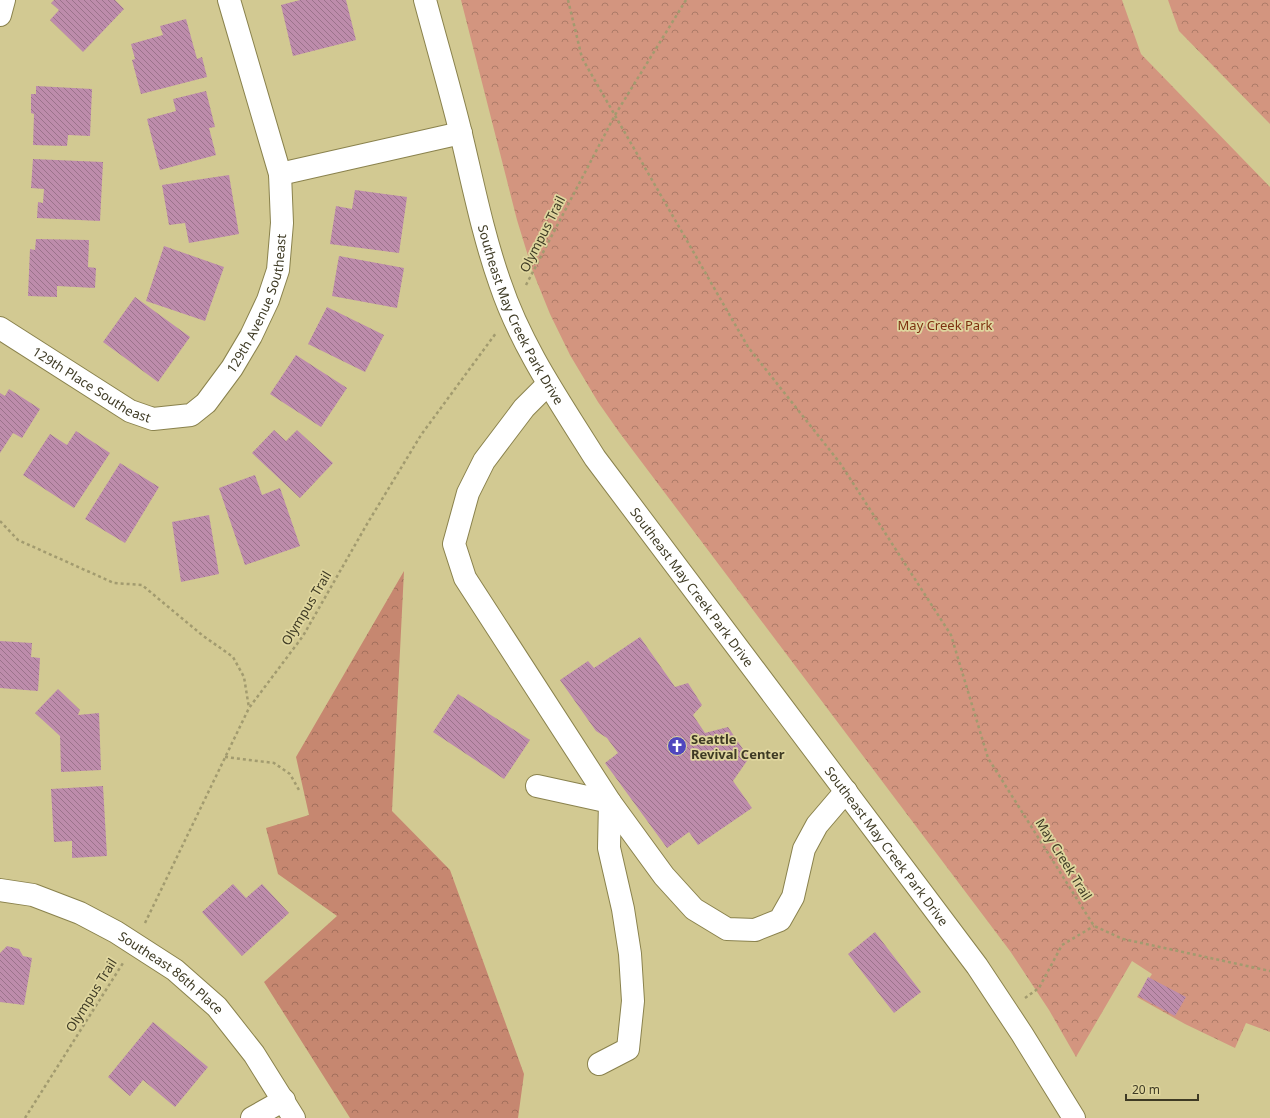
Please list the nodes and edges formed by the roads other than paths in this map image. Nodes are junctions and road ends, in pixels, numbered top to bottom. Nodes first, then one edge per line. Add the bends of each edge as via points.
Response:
1 (4, 0) edge
2 (229, 0) edge
3 (424, 0) edge
4 (0, 15) edge
5 (461, 133) junction
6 (280, 174) junction
7 (0, 328) edge
8 (548, 384) junction
9 (191, 415) joint
10 (537, 786) dead end
11 (846, 791) junction
12 (610, 802) junction
13 (0, 890) edge
14 (599, 1064) dead end
15 (289, 1109) edge
16 (252, 1118) edge
17 (1074, 1118) edge

1 - 4 street
2 - 6 street, 129th Avenue Southeast
3 - 5 street, Southeast May Creek Park Drive
5 - 6 street
5 - 8 street, Southeast May Creek Park Drive via 480,218 500,284
6 - 9 street, 129th Avenue Southeast via 282,223 278,270 268,300 252,336 232,368 206,403
7 - 9 street, 129th Place Southeast via 130,411 153,419
8 - 11 street, Southeast May Creek Park Drive via 595,458
8 - 12 street via 524,408 484,460 468,493 454,544 465,578
10 - 12 street
11 - 12 street via 817,825 804,849 794,897 780,920 755,930 727,929 694,910 664,876
11 - 17 street, Southeast May Creek Park Drive via 977,966
12 - 14 street via 609,848 623,909 630,954 633,1001 628,1049
13 - 15 street, Southeast 86th Place via 33,895 80,912 174,970 217,1007 254,1054
15 - 16 street

